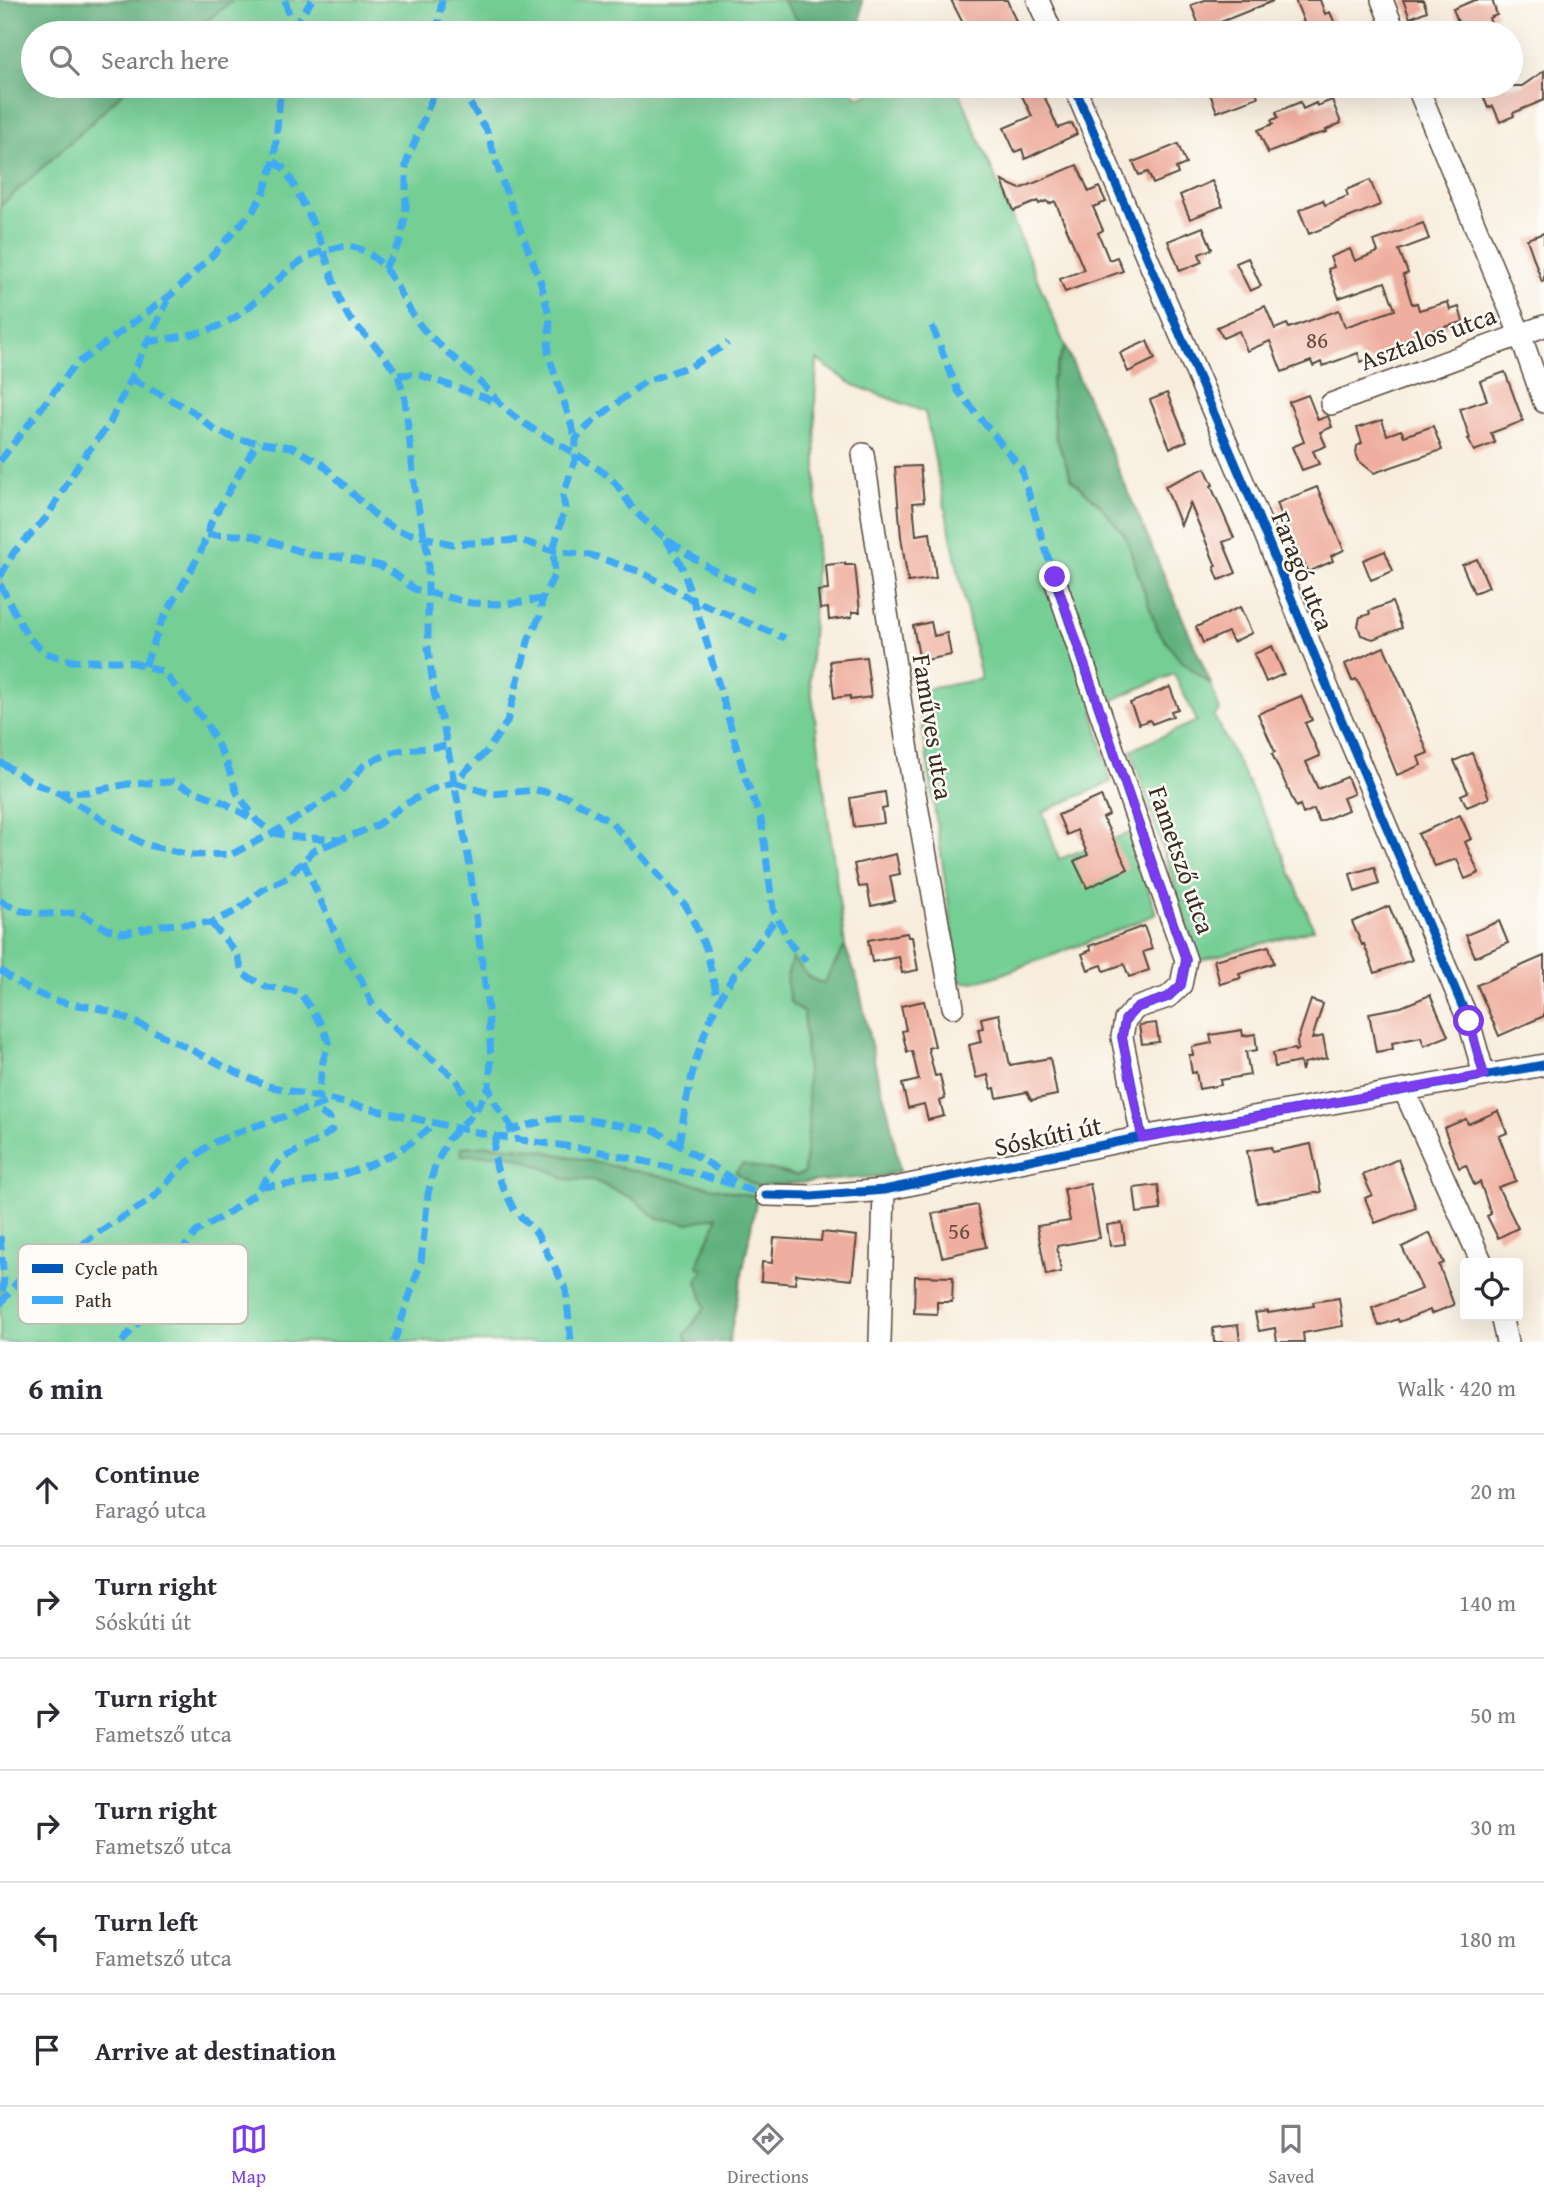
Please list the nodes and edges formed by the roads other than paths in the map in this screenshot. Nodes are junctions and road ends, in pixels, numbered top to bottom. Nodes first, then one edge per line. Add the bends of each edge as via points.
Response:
1 (1038, 0) edge
2 (1382, 0) edge
3 (1047, 21) edge
4 (1390, 21) edge
5 (1079, 98) edge
6 (1422, 98) edge
7 (1544, 326) edge
8 (1520, 334) junction
9 (1544, 402) edge
10 (1331, 404) dead end
11 (863, 454) dead end
12 (1055, 577) dead end
13 (953, 1007) dead end
14 (1544, 1065) edge
15 (1484, 1075) junction
16 (1404, 1090) junction
17 (1142, 1138) junction
18 (884, 1190) junction
19 (766, 1195) dead end
20 (1480, 1258) edge
21 (1502, 1321) edge
22 (880, 1342) edge
23 (1507, 1342) edge

1 - 3 street
2 - 4 street
5 - 15 street, Faragó utca via 1469,1021
6 - 8 street
7 - 8 street, Asztalos utca
8 - 9 street
8 - 10 street, Asztalos utca
11 - 13 street, Faműves utca via 912,777
12 - 17 street, Fametsző utca via 1186,960 1181,985 1168,997 1136,1008 1125,1020 1122,1037
14 - 15 street, Sóskúti út
15 - 16 street, Sóskúti út
16 - 17 street, Sóskúti út
16 - 20 street
17 - 18 street, Sóskúti út
18 - 19 street, Sóskúti út
18 - 22 street
21 - 23 street

